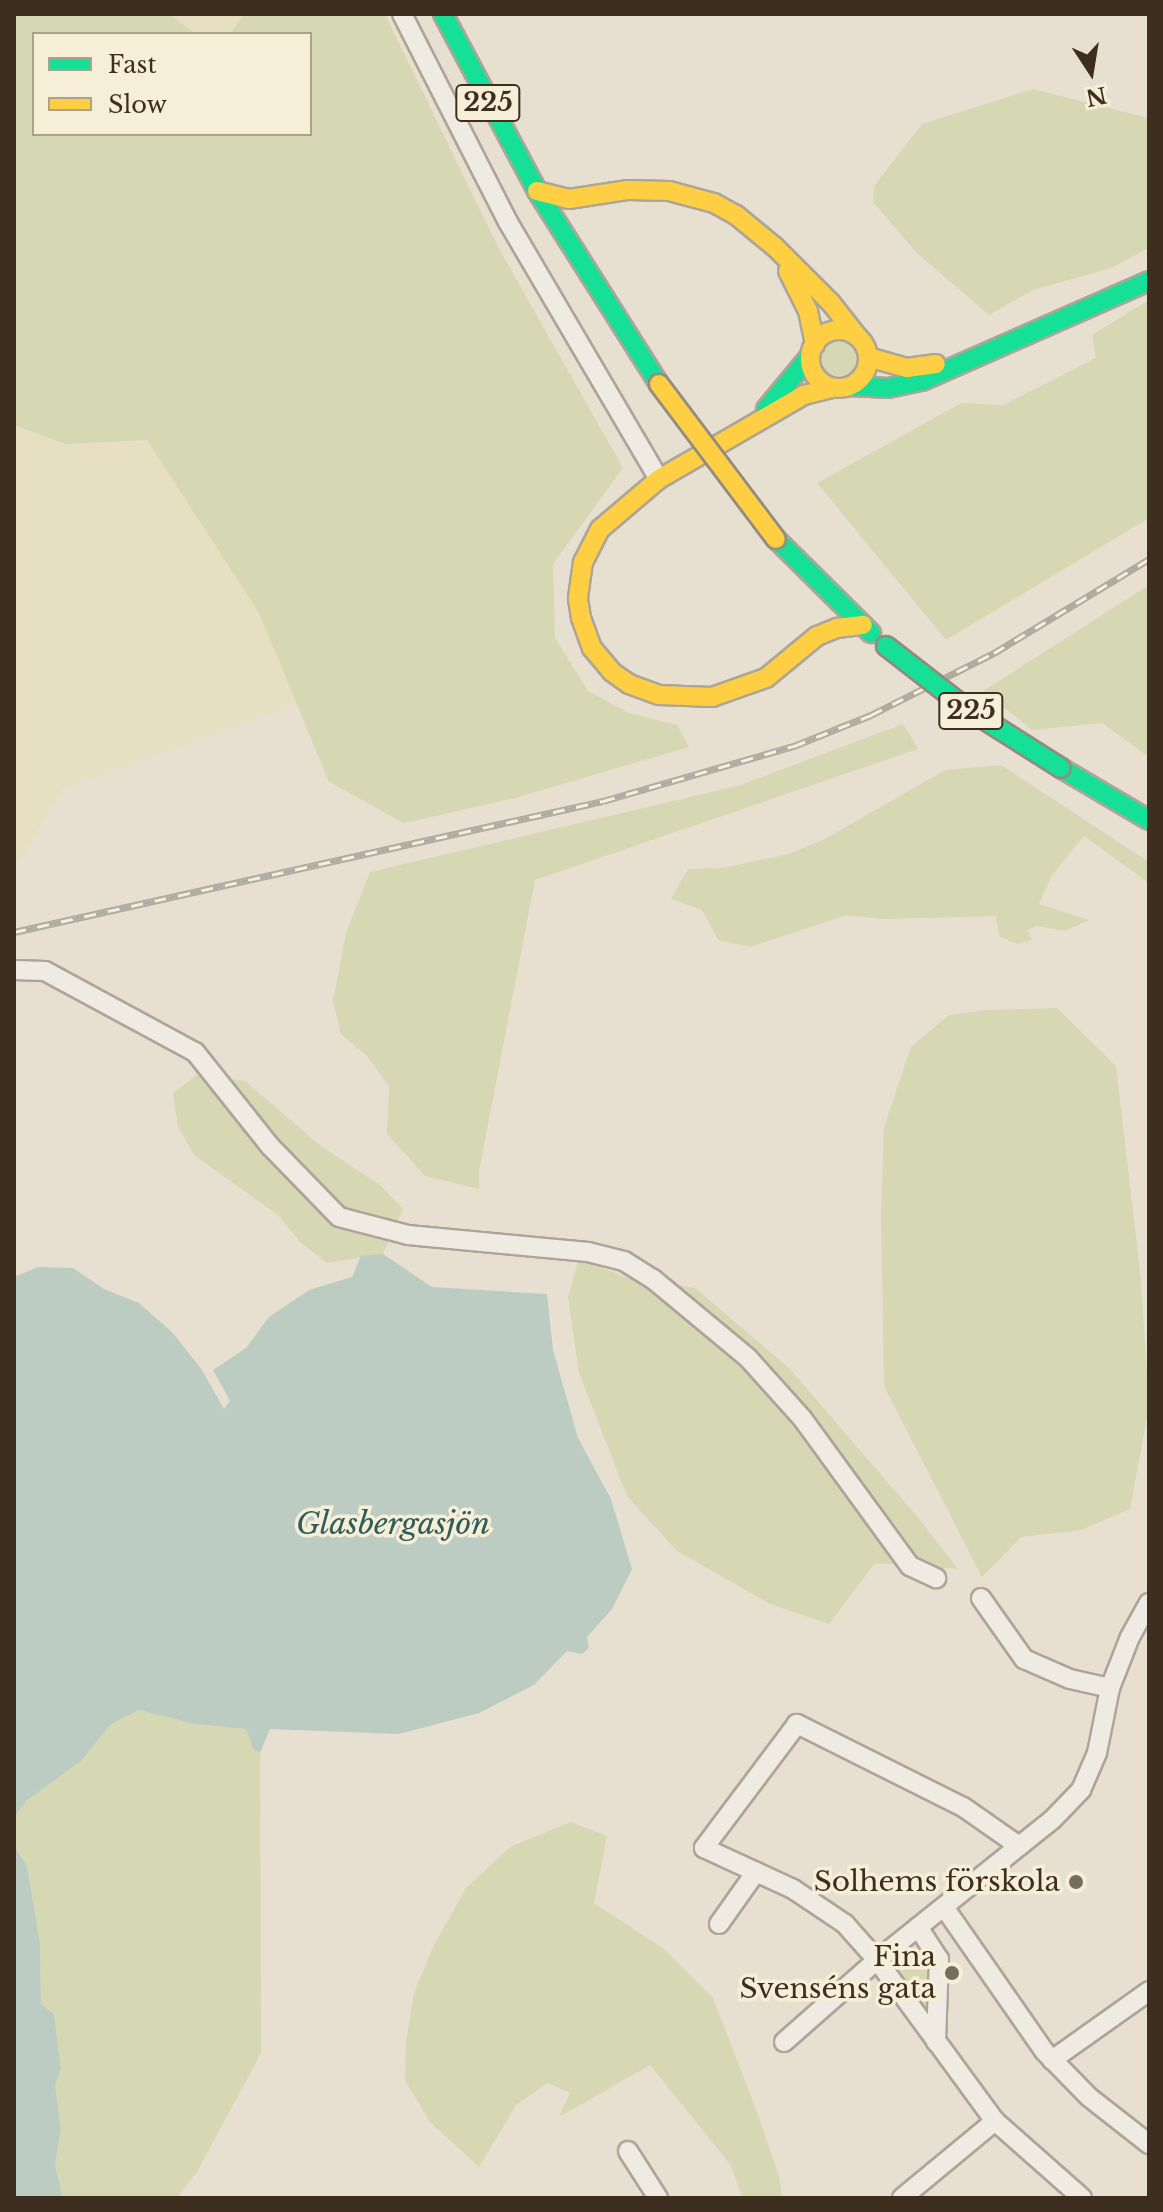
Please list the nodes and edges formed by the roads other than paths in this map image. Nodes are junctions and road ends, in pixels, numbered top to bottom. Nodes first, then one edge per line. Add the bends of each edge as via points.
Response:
1 (402, 14) edge
2 (443, 14) edge
3 (537, 191) junction
4 (603, 197) junction
5 (775, 247) junction
6 (579, 261) junction
7 (1149, 281) edge
8 (857, 336) junction
9 (812, 350) junction
10 (985, 353) junction
11 (868, 357) junction
12 (842, 387) junction
13 (736, 433) junction
14 (659, 479) junction
15 (823, 588) junction
16 (863, 625) junction
17 (817, 636) junction
18 (1149, 820) edge
19 (14, 970) edge
20 (936, 1578) dead end
21 (981, 1598) dead end
22 (1149, 1603) edge
23 (1110, 1688) junction
24 (1019, 1846) junction
25 (756, 1872) junction
26 (944, 1907) junction
27 (719, 1924) dead end
28 (918, 1927) junction
29 (877, 1960) junction
30 (1149, 1991) edge
31 (784, 2042) dead end
32 (936, 2042) junction
33 (1052, 2060) junction
34 (995, 2121) junction
35 (1149, 2144) edge
36 (628, 2151) dead end
37 (658, 2198) edge
38 (902, 2198) edge
39 (1082, 2198) edge

1 - 14 street via 508,222
2 - 3 main road, 225
3 - 4 main road via 569,199
3 - 6 main road, 225
4 - 5 main road via 651,190 694,195 736,215
4 - 6 main road via 582,219
5 - 8 main road
5 - 9 main road via 808,311
6 - 15 main road, 225, bridge via 659,384 776,539
7 - 10 main road
8 - 9 main road via 839,330 821,337
8 - 11 main road
9 - 12 main road via 816,376
9 - 13 main road via 766,409
10 - 11 main road via 907,368
10 - 12 main road via 922,381 888,388
11 - 12 main road via 864,375
12 - 13 main road via 804,395
13 - 14 main road
14 - 17 main road via 600,529 583,562 581,618 592,648 612,672 659,695 712,697 766,678
15 - 16 main road, 225
15 - 17 main road
16 - 17 main road
16 - 18 main road, 225, bridge via 966,708
19 - 20 street via 45,971 195,1052 270,1146 339,1217 408,1235 588,1252 624,1261 653,1279 748,1358 802,1418 910,1566
21 - 23 street via 1024,1659 1070,1679
22 - 23 street
23 - 24 street via 1097,1753 1081,1790
24 - 25 street via 922,1784 797,1724 704,1848
24 - 26 street
25 - 27 street
25 - 29 street via 829,1911
26 - 28 street
26 - 33 street
28 - 29 street
28 - 32 street via 939,1959
29 - 31 street
29 - 32 street
30 - 33 street
32 - 34 street
33 - 35 street
34 - 38 street
34 - 39 street
36 - 37 street

